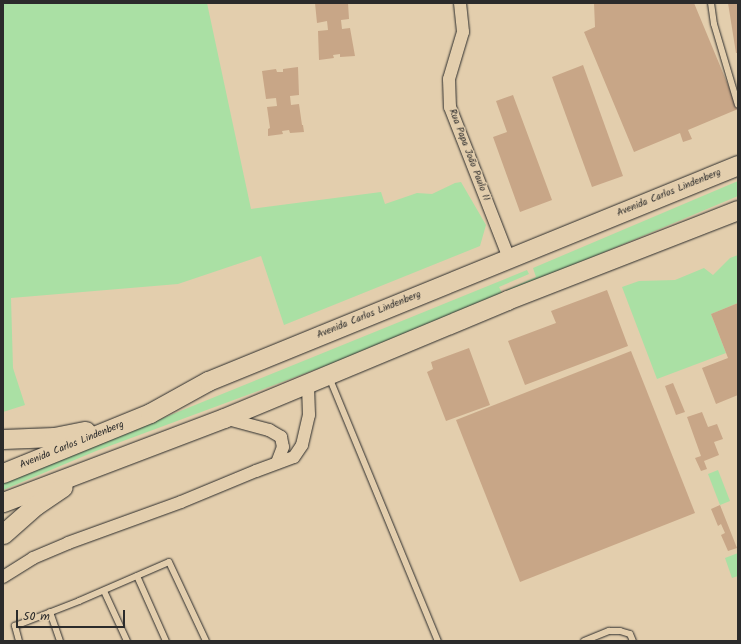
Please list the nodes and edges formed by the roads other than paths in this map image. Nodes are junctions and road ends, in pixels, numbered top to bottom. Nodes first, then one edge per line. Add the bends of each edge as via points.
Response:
1 (460, 3) edge
2 (711, 3) edge
3 (738, 105) edge
4 (738, 165) edge
5 (738, 210) edge
6 (510, 258) junction
7 (329, 375) junction
8 (308, 384) junction
9 (224, 418) junction
10 (127, 422) junction
11 (3, 439) edge
12 (105, 462) junction
13 (277, 463) junction
14 (3, 473) edge
15 (3, 502) edge
16 (3, 534) edge
17 (137, 576) junction
18 (3, 577) edge
19 (104, 591) junction
20 (50, 612) junction
21 (19, 641) edge
22 (60, 641) edge
23 (127, 641) edge
24 (166, 641) edge
25 (206, 641) edge
26 (438, 641) edge
27 (584, 641) edge
28 (633, 641) edge

1 - 6 street, Rua Papa João Paulo II via 464,32 448,79 450,107
2 - 3 lane via 714,24
4 - 6 main road, Avenida Carlos Lindenberg
5 - 7 main road via 507,300
6 - 10 main road, Avenida Carlos Lindenberg via 208,381 150,413
7 - 8 main road
7 - 26 lane
8 - 9 main road
8 - 13 street via 309,415 302,445 294,457
9 - 12 main road
9 - 13 street via 269,430 281,437 283,447
10 - 11 main road via 54,437
10 - 14 main road, Avenida Carlos Lindenberg
12 - 15 main road
12 - 16 main road via 53,493
13 - 18 street via 181,502 68,543 33,558
17 - 19 lane
17 - 24 lane
17 - 25 lane via 169,562
19 - 20 lane
19 - 23 lane
20 - 21 lane via 14,626
20 - 22 lane
27 - 28 lane via 609,631 620,631 630,634

